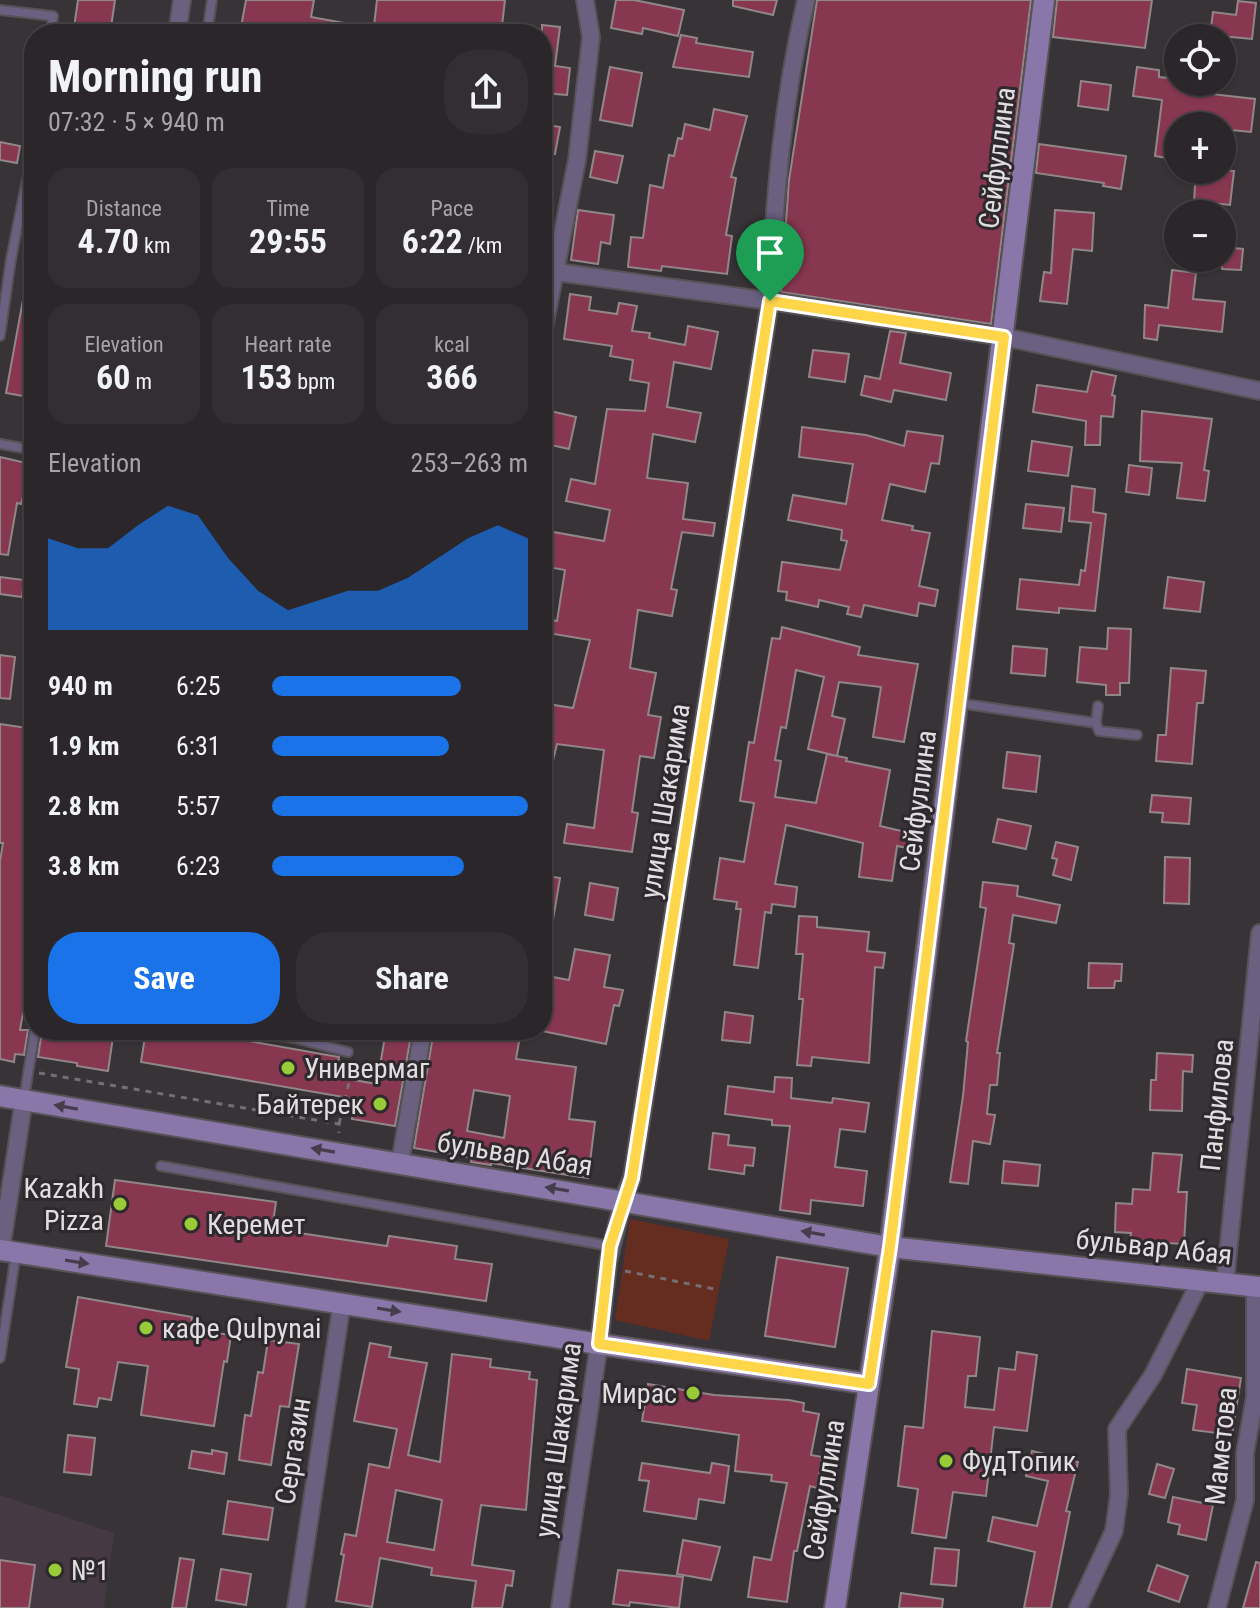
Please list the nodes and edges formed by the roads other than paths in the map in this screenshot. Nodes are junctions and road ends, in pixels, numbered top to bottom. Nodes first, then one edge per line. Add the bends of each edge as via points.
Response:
1 (182, 0) edge
2 (212, 0) edge
3 (585, 0) edge
4 (806, 0) edge
5 (1044, 0) edge
6 (0, 10) edge
7 (52, 24) edge
8 (178, 24) edge
9 (208, 24) edge
10 (24, 199) edge
11 (552, 259) edge
12 (552, 271) edge
13 (770, 301) junction
14 (0, 336) edge
15 (1004, 337) junction
16 (1260, 391) edge
17 (0, 444) edge
18 (24, 448) edge
19 (958, 703) junction
20 (1098, 706) dead end
21 (1096, 723) junction
22 (1137, 735) dead end
23 (1260, 933) edge
24 (34, 1040) edge
25 (302, 1040) edge
26 (421, 1040) edge
27 (348, 1052) road end
28 (0, 1096) edge
29 (24, 1099) junction
30 (400, 1163) junction
31 (161, 1166) dead end
32 (623, 1200) junction
33 (890, 1247) junction
34 (6, 1251) edge
35 (609, 1254) junction
36 (1201, 1280) junction
37 (1225, 1283) junction
38 (1258, 1287) edge
39 (342, 1302) junction
40 (1256, 1334) edge
41 (599, 1344) junction
42 (0, 1358) edge
43 (869, 1384) junction
44 (296, 1608) edge
45 (560, 1608) edge
46 (835, 1608) edge
47 (1078, 1608) edge
48 (1217, 1608) edge

1 - 8 street
2 - 9 lane
3 - 11 street via 591,37 577,160
4 - 13 street, улица Шакарима via 791,64
5 - 15 main road, Сейфуллина
6 - 7 lane via 53,16
10 - 14 lane
12 - 13 street
13 - 15 street
13 - 32 street, улица Шакарима via 632,1178
15 - 16 street
15 - 19 main road, Сейфуллина
17 - 18 lane
19 - 21 lane
19 - 33 main road, Сейфуллина
20 - 21 lane
21 - 22 lane via 1099,731
23 - 37 street, Панфилова
24 - 29 lane
25 - 27 lane
26 - 30 street
28 - 29 main road, бульвар Абая
30 -> 29 main road, бульвар Абая
29 - 34 street
32 -> 30 main road, бульвар Абая
31 - 35 lane
33 -> 32 main road, бульвар Абая
32 - 35 street, улица Шакарима
33 - 36 main road, бульвар Абая
33 - 43 main road, Сейфуллина
34 -> 39 main road
34 - 42 lane
35 - 41 street, улица Шакарима
36 - 37 main road, бульвар Абая
36 - 47 street via 1153,1375 1117,1429 1114,1531
37 - 38 main road, бульвар Абая
38 - 40 street, Маметова
39 -> 41 main road
39 - 44 street, Сергазин
40 - 48 street, Маметова via 1245,1500
41 - 43 main road
41 - 45 street, улица Шакарима
43 - 46 main road, Сейфуллина

